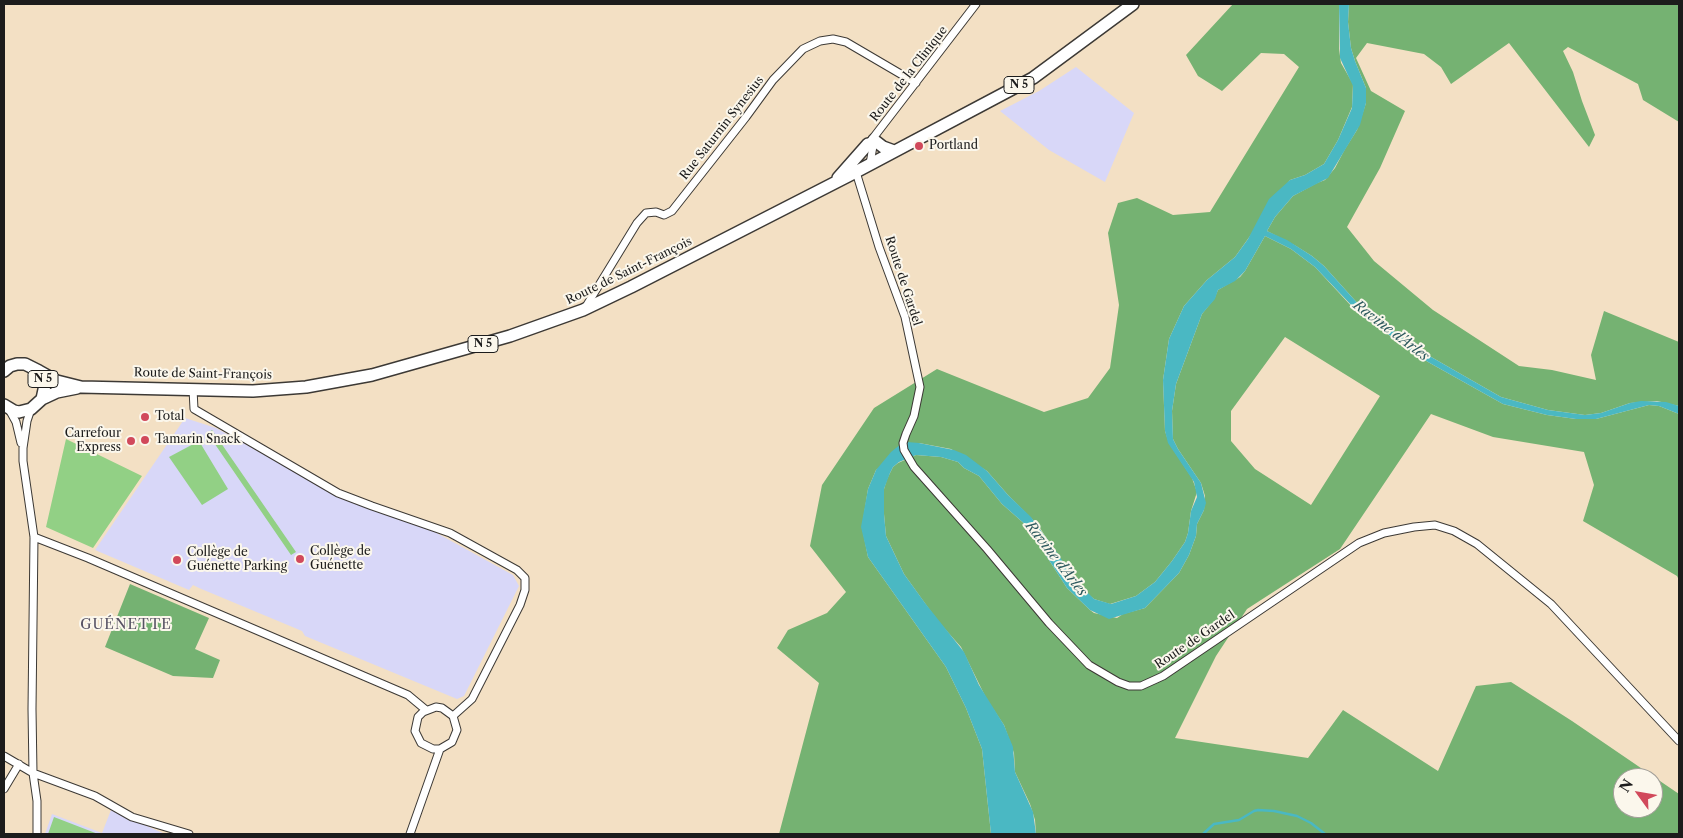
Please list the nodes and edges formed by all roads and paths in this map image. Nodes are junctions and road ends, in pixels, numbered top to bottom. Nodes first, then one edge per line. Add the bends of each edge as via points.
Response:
1 (976, 4) edge
2 (1133, 4) edge
3 (916, 83) junction
4 (873, 139) junction
5 (894, 151) junction
6 (863, 168) junction
7 (835, 182) junction
8 (583, 310) junction
9 (4, 371) edge
10 (39, 371) junction
11 (81, 387) junction
12 (193, 390) junction
13 (42, 399) junction
14 (6, 407) edge
15 (31, 410) junction
16 (22, 448) junction
17 (34, 537) junction
18 (426, 710) junction
19 (454, 716) junction
20 (1679, 741) edge
21 (440, 749) junction
22 (4, 756) edge
23 (19, 764) junction
24 (33, 773) junction
25 (4, 789) edge
26 (37, 834) edge
27 (189, 834) edge
28 (410, 834) edge

1 - 3 street, Route de la Clinique
2 - 5 main road, Route de Saint-François / N 5 via 1033,78
3 - 4 street, Route de la Clinique
3 - 8 street, Rue Saturnin Synesius via 846,42 833,39 802,48 773,80 672,211 646,213 637,223
4 - 5 main road
4 - 6 street, Route de la Clinique
4 - 7 main road
5 - 6 main road, Route de Saint-François / N 5
6 - 7 main road, Route de Saint-François / N 5
6 - 20 street, Route de Gardel via 879,247 905,316 920,387 914,416 903,443 904,450 909,460 1089,666 1118,682 1141,686 1163,676 1359,543 1384,533 1435,525 1477,544 1551,604
7 - 8 main road, Route de Saint-François / N 5
8 - 12 main road, Route de Saint-François / N 5 via 500,339 348,380 253,391
9 - 10 main road, N 5 via 17,364 25,364
10 - 11 main road, Route de Saint-François / N 5 via 57,381
10 - 13 main road, N 5 via 45,385
11 - 12 main road, Route de Saint-François / N 5
11 - 13 main road, Route de Saint-François / N 5
12 - 19 street via 194,409 331,488 450,533 517,570 525,578 520,605 472,699
13 - 15 main road, N 5
14 - 15 main road via 19,412
14 - 16 street via 16,422
15 - 16 street
16 - 17 street
17 - 18 street via 408,695
17 - 24 street
18 - 19 street via 442,708
18 - 21 street via 418,717 417,737 426,747
19 - 21 street via 455,736 452,742
21 - 28 street
22 - 23 street
23 - 24 street
23 - 25 street
24 - 26 street
24 - 27 street via 95,796 132,817

